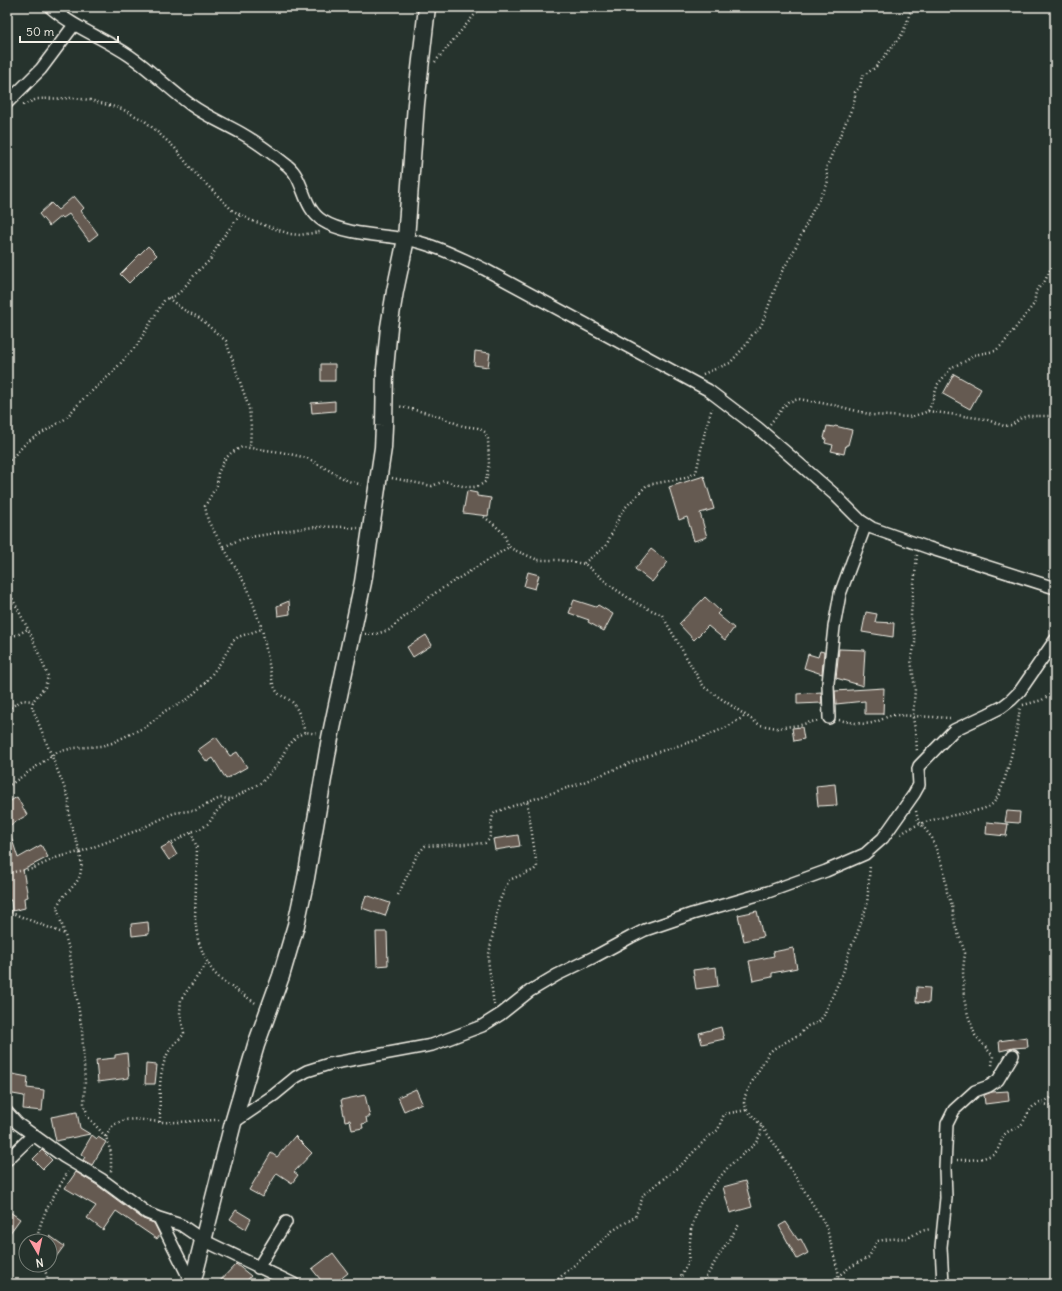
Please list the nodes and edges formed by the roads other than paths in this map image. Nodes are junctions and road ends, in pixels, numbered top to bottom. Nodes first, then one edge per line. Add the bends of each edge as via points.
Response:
1 (50, 7) edge
2 (427, 7) edge
3 (74, 25) junction
4 (12, 106) edge
5 (406, 239) junction
6 (866, 524) junction
7 (1055, 588) edge
8 (1055, 640) edge
9 (829, 718) road end
10 (1013, 1055) dead end
11 (7, 1112) edge
12 (234, 1121) junction
13 (33, 1135) junction
14 (7, 1160) edge
15 (159, 1218) junction
16 (286, 1222) dead end
17 (203, 1240) junction
18 (258, 1268) junction
19 (192, 1284) edge
20 (294, 1284) edge
21 (943, 1284) edge

1 - 3 street
2 - 5 main road via 416,104
3 - 4 street
3 - 5 street via 129,55 192,106 243,134 288,167 296,175 309,207 322,221 335,227
5 - 6 street via 450,253 688,379 764,433
5 - 12 main road via 389,327 384,426 372,529 330,738 306,878 281,976 256,1045
6 - 7 street via 918,544
6 - 9 street via 840,594 828,682
8 - 12 street via 1011,700 1002,707 954,730 919,766 918,788 883,838 864,854 768,892 645,930 557,975 482,1026 432,1045 329,1064 307,1071
10 - 21 street via 994,1084 975,1091 954,1110 947,1124 946,1198 941,1254
11 - 13 street
12 - 17 main road
13 - 14 street
13 - 15 street via 140,1208
15 - 17 street via 181,1225
15 - 19 street
16 - 18 street
17 - 18 street
17 - 19 main road
18 - 20 street

